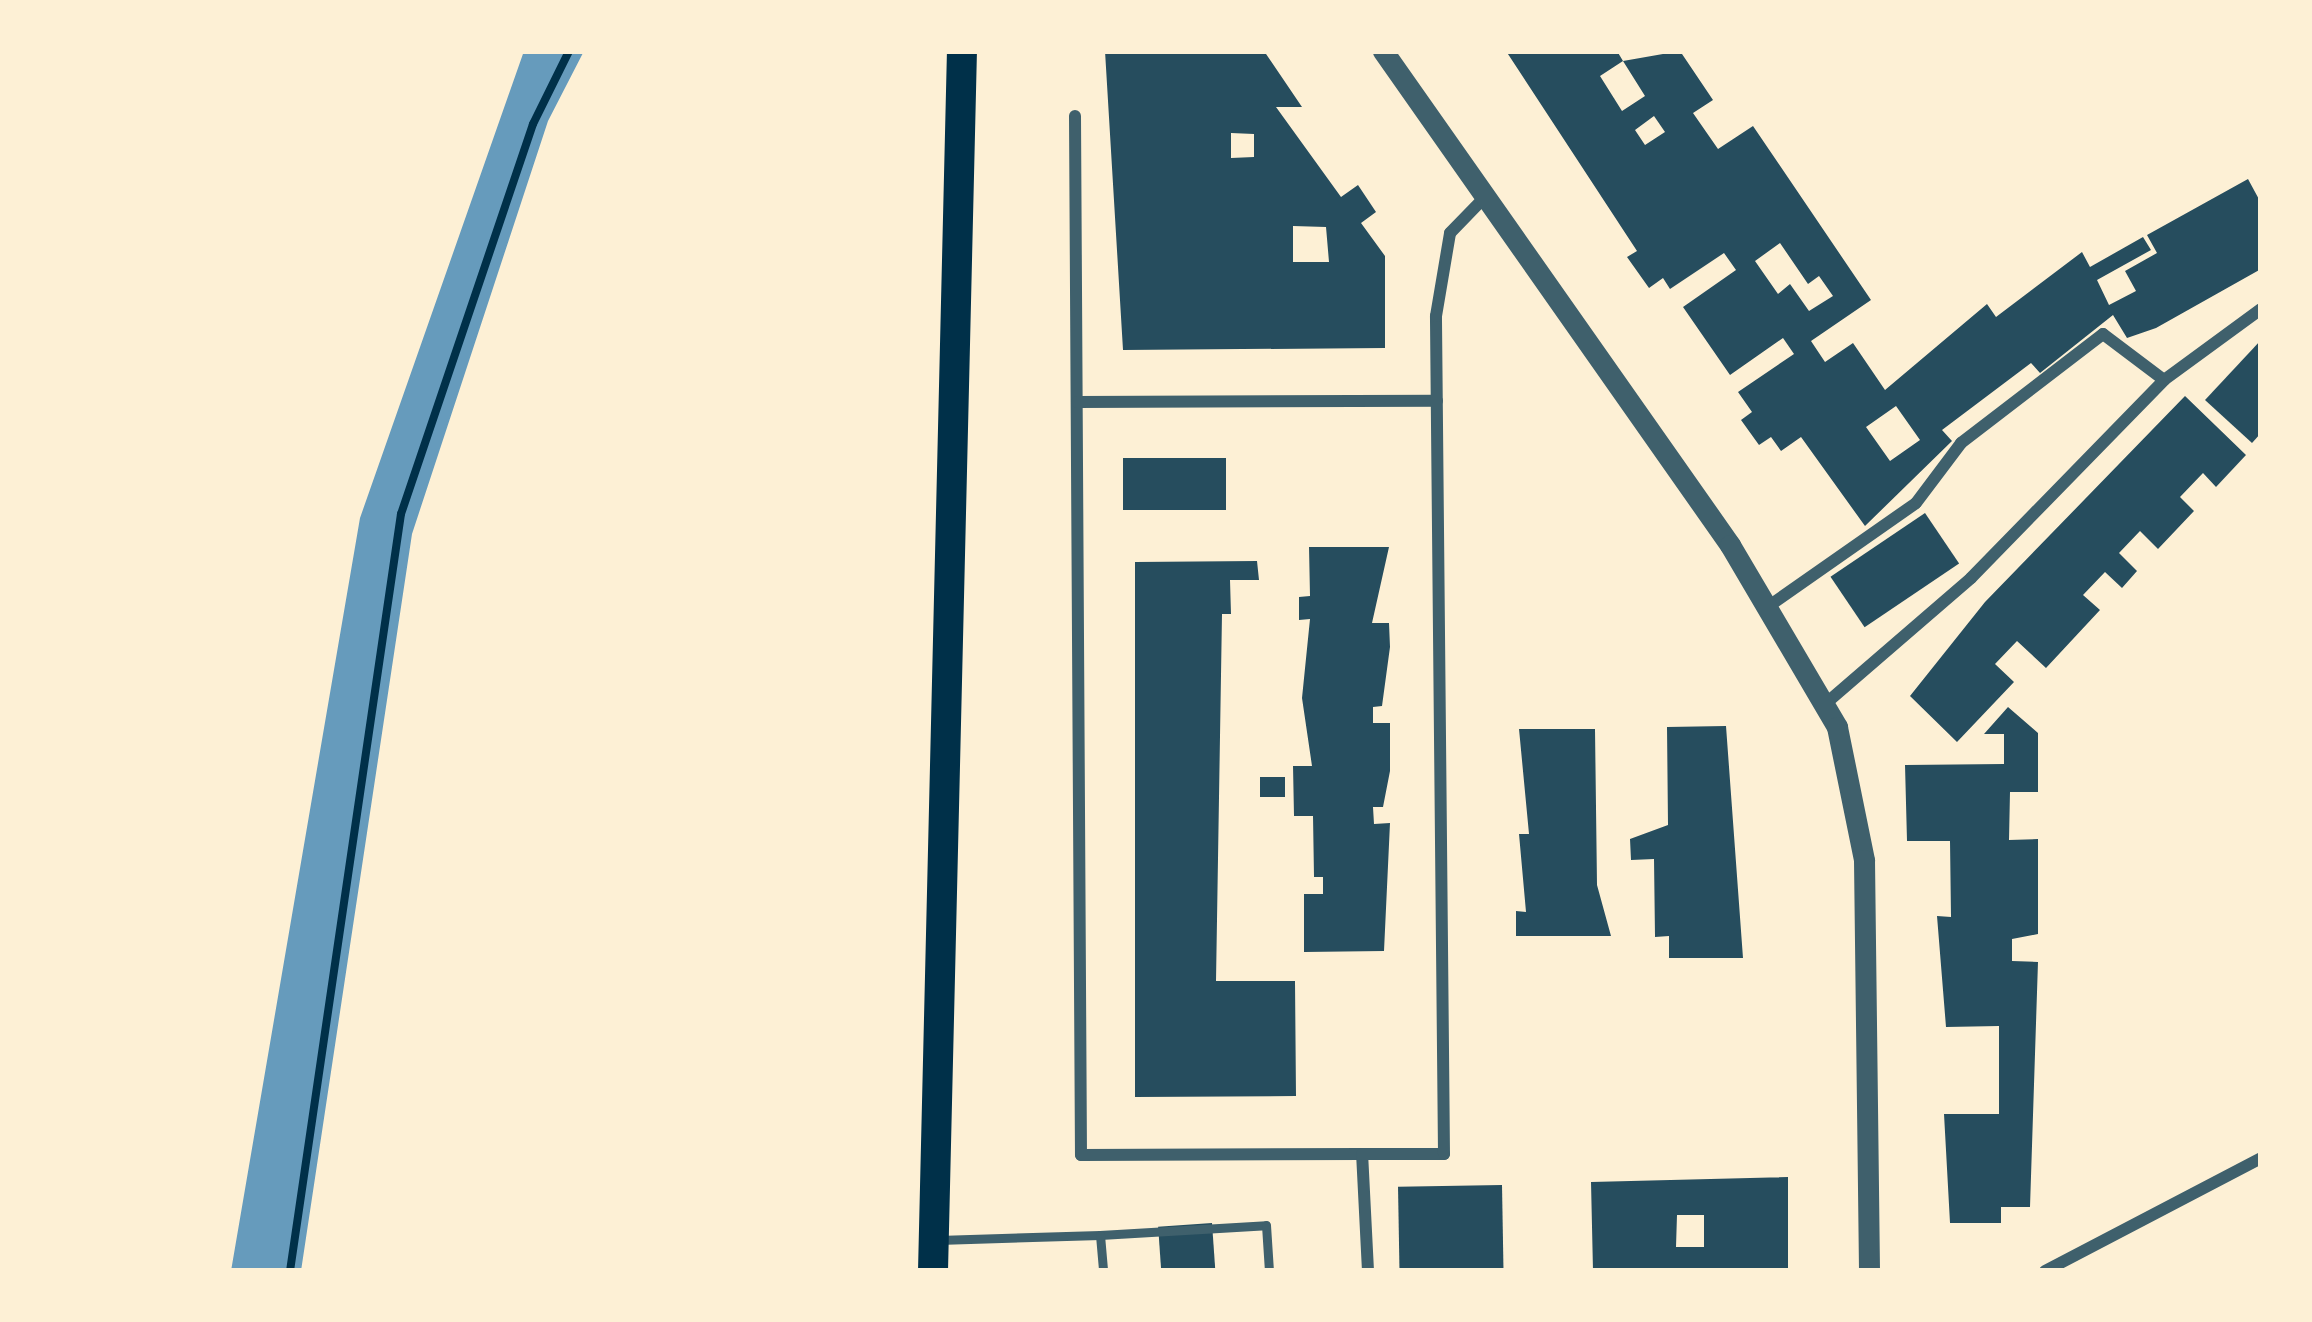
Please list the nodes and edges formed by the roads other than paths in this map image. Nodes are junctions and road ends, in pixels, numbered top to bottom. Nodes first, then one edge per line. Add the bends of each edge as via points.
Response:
1 (962, 51) edge
2 (1382, 51) edge
3 (1075, 116) dead end
4 (1485, 197) junction
5 (2261, 309) edge
6 (2164, 380) junction
7 (1437, 401) junction
8 (1077, 402) junction
9 (1769, 606) junction
10 (1824, 704) junction
11 (1362, 1154) junction
12 (2261, 1158) edge
13 (1100, 1235) junction
14 (932, 1256) edge
15 (1103, 1271) edge
16 (1269, 1271) edge
17 (1368, 1271) edge
18 (1869, 1271) edge
19 (2045, 1271) edge

1 - 14 main road
2 - 4 street
3 - 8 street
4 - 7 street via 1450,233
4 - 9 street
5 - 6 street
6 - 9 street via 2103,334 1961,443 1916,502
6 - 10 street via 1971,578
7 - 8 street
7 - 11 street via 1444,1154
8 - 11 street via 1081,1155
9 - 10 street
10 - 18 street via 1864,860
11 - 17 street
12 - 19 street
13 - 14 lane
13 - 15 lane
13 - 16 lane via 1266,1226

